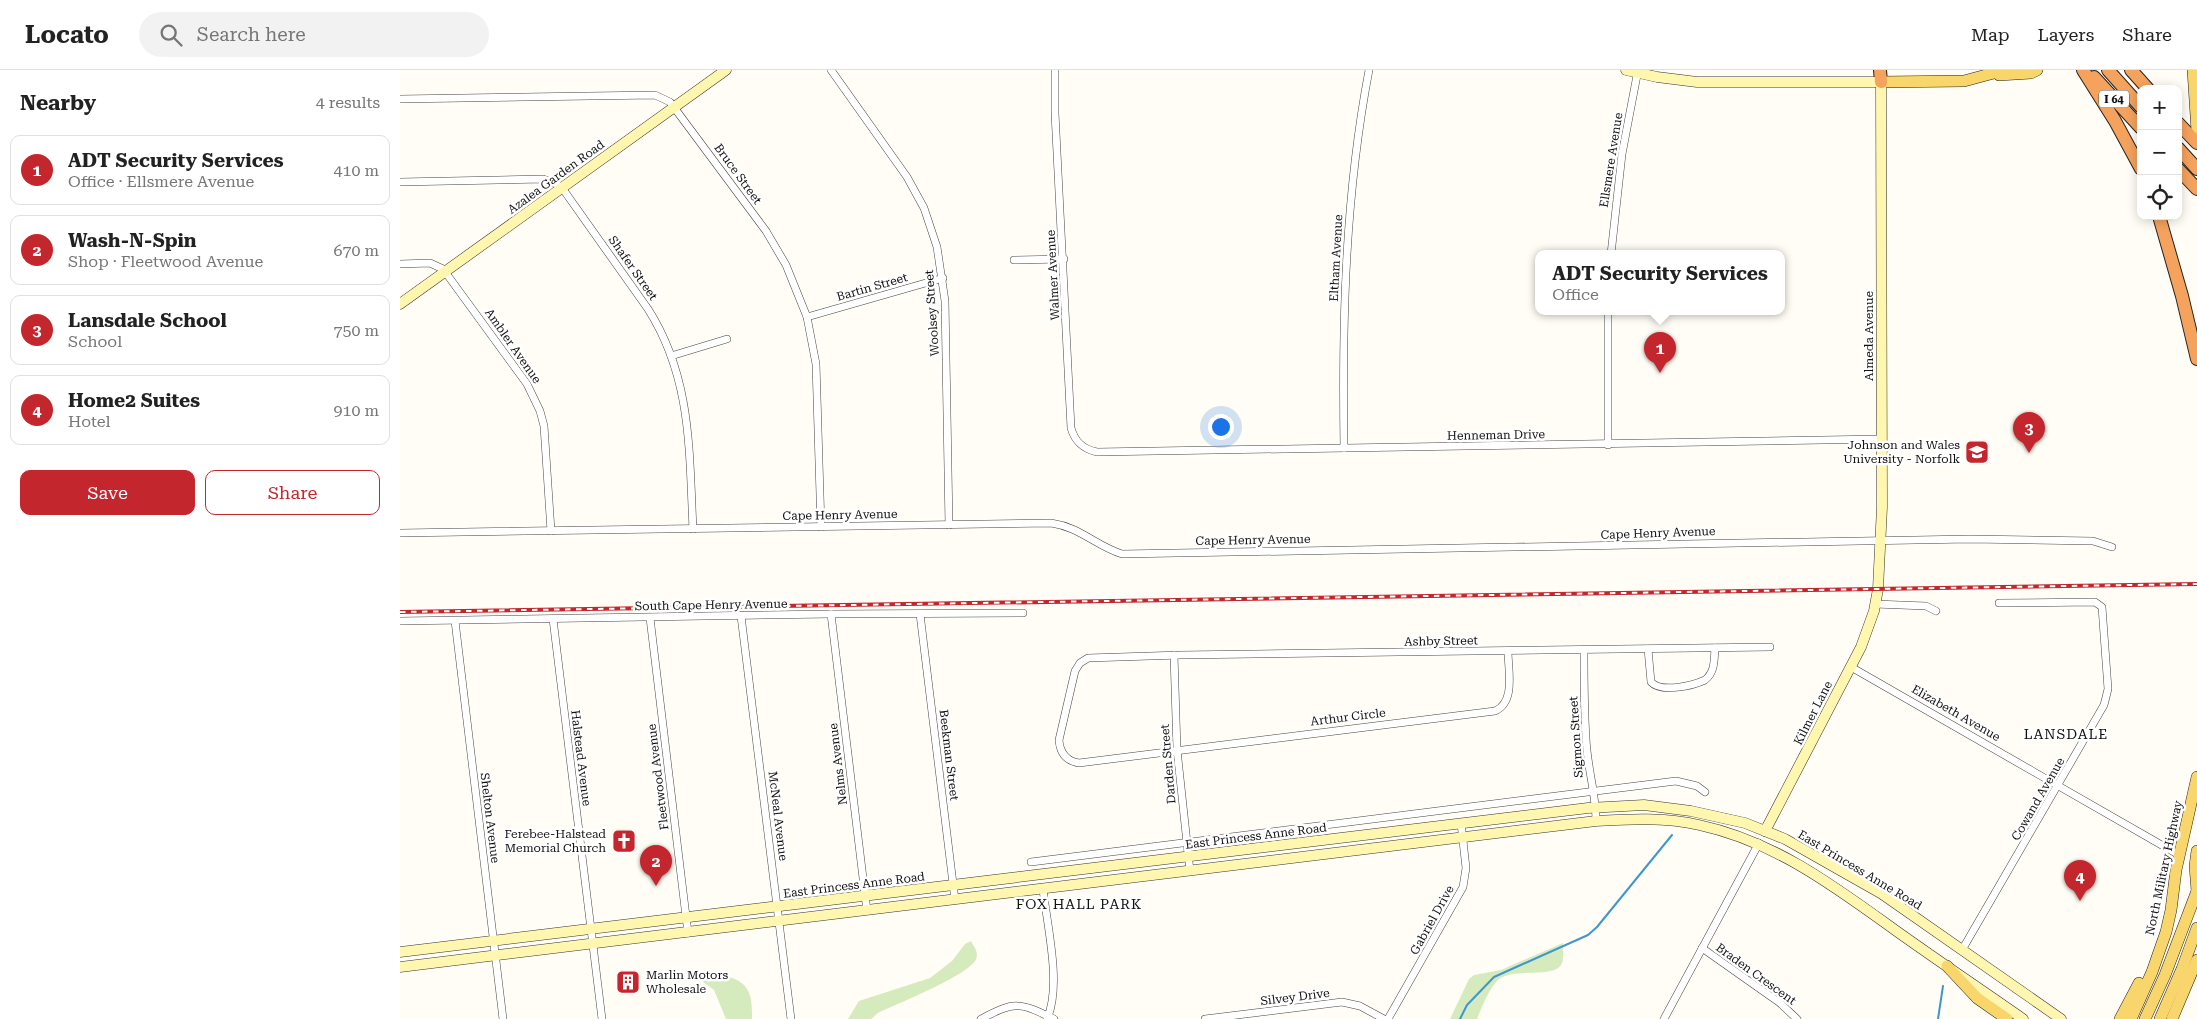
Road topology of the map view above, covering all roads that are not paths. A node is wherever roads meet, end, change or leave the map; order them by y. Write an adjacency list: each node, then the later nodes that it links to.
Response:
1 (726, 70): 19 (main road, Azalea Garden Road)
2 (831, 70): 37 (street, Woolsey Street)
3 (1054, 70): 33 (street, Walmer Avenue)
4 (1369, 70): 46 (street, Eltham Avenue)
5 (1626, 70): 13 (main road)
6 (2006, 70): 14 (main road)
7 (2037, 70): 14 (main road)
8 (2083, 70): 25 (highway)
9 (2088, 70): 20 (highway, I 64)
10 (2108, 70): 18 (highway)
11 (2131, 70): 16 (highway, I 64)
12 (2193, 70): 22 (main road)
13 (1638, 71): 15 (main road); 32 (street, Ellsmere Avenue)
14 (1990, 75): 15 (main road)
15 (1881, 76): 44 (main road, Almeda Avenue)
16 (2144, 85)
17 (400, 99): 19 (street, Bruce Street)
18 (2137, 103)
19 (674, 107): 29 (main road, Azalea Garden Road); 40 (street, Bruce Street)
20 (2137, 124)
21 (2182, 127): 23 (highway)
22 (2197, 131)
23 (2197, 143)
24 (2182, 152): 26 (highway)
25 (2137, 162)
26 (2197, 168)
27 (2182, 173): 30 (highway)
28 (400, 182): 29 (street)
29 (562, 188): 36 (main road, Azalea Garden Road); 42 (street, Shafer Street)
30 (2197, 189)
31 (2160, 220): 43 (highway)
32 (1611, 250)
33 (1064, 258): 34 (street); 47 (street, Walmer Avenue)
34 (1014, 260)
35 (400, 264): 36 (street)
36 (445, 272): 38 (main road, Azalea Garden Road); 51 (street, Ambler Avenue)
37 (943, 278): 40 (street, Bartin Street); 48 (street, Woolsey Street)
38 (400, 304)
39 (1608, 315): 45 (street)
40 (807, 317): 49 (street, Bruce Street)
41 (727, 339): 42 (street)
42 (671, 356): 50 (street, Shafer Street)
43 (2197, 359)
44 (1882, 439): 45 (street, Henneman Drive); 53 (main road, Almeda Avenue)
45 (1608, 444): 46 (street, Henneman Drive)
46 (1344, 448): 47 (street, Henneman Drive)
47 (1110, 452)
48 (949, 525): 49 (street, Cape Henry Avenue); 53 (street, Cape Henry Avenue)
49 (821, 527): 50 (street, Cape Henry Avenue)
50 (693, 529): 51 (street, Cape Henry Avenue)
51 (551, 531): 52 (street, Cape Henry Avenue)
52 (400, 533)
53 (1880, 540): 54 (street, Cape Henry Avenue); 55 (main road, Almeda Avenue)
54 (2112, 546)
55 (1878, 589): 57 (main road, Kilmer Lane)
56 (1999, 603): 77 (street, Cowand Avenue)
57 (1875, 604): 58 (street); 73 (main road, Kilmer Lane)
58 (1936, 611)
59 (1023, 613): 61 (street, South Cape Henry Avenue)
60 (831, 614): 61 (street, South Cape Henry Avenue); 62 (street, South Cape Henry Avenue); 95 (street, Nelms Avenue)
61 (920, 614): 92 (street, Beekman Street)
62 (741, 616): 63 (street, South Cape Henry Avenue); 97 (street, McNeal Avenue)
63 (650, 618): 64 (street, South Cape Henry Avenue); 99 (street, Fleetwood Avenue)
64 (553, 619): 66 (street, South Cape Henry Avenue); 102 (street, Halstead Avenue)
65 (400, 621): 66 (street, South Cape Henry Avenue)
66 (455, 621): 104 (street, Shelton Avenue)
67 (1770, 647): 68 (street, Ashby Street)
68 (1715, 648): 69 (street, Ashby Street); 69 (street)
69 (1648, 649): 70 (street, Ashby Street)
70 (1584, 650): 71 (street, Ashby Street); 78 (street, Sigmon Street)
71 (1508, 651): 72 (street, Ashby Street); 74 (street, Arthur Circle)
72 (1174, 655): 74 (street, Darden Street); 75 (street, Ashby Street)
73 (1851, 666): 77 (street, Elizabeth Avenue); 83 (main road, Kilmer Lane)
74 (1177, 750): 75 (street, Arthur Circle); 85 (street, Darden Street)
75 (1138, 755)
76 (2197, 778): 86 (main road, North Military Highway)
77 (2059, 785): 86 (street, Elizabeth Avenue); 107 (street, Cowand Avenue)
78 (1594, 791): 79 (street); 80 (street, Sigmon Street); 85 (street)
79 (1706, 792)
80 (1596, 807): 81 (street, Sigmon Street); 82 (main road, East Princess Anne Road); 83 (main road, East Princess Anne Road)
81 (1596, 821): 83 (main road, East Princess Anne Road); 84 (main road, East Princess Anne Road)
82 (1461, 823): 84 (street, Gabriel Drive); 87 (main road, East Princess Anne Road)
83 (1761, 837): 106 (street, Kilmer Lane); 107 (main road, East Princess Anne Road); 111 (main road, East Princess Anne Road)
84 (1463, 838): 91 (main road, East Princess Anne Road); 120 (street, Gabriel Drive)
85 (1187, 843): 87 (street, Darden Street); 89 (street)
86 (2179, 855): 90 (main road, North Military Highway)
87 (1189, 857): 91 (street, Darden Street); 92 (main road, East Princess Anne Road)
88 (2196, 859): 94 (main road)
89 (1031, 862)
90 (2176, 870): 126 (main road); 127 (main road, North Military Highway)
91 (1190, 871): 93 (main road, East Princess Anne Road)
92 (954, 886): 95 (main road, East Princess Anne Road); 96 (street, Beekman Street)
93 (1043, 889): 96 (main road, East Princess Anne Road); 113 (street)
94 (2197, 891): 128 (main road)
95 (865, 896): 97 (main road, East Princess Anne Road); 98 (street, Nelms Avenue)
96 (955, 900): 98 (main road, East Princess Anne Road)
97 (778, 907): 99 (main road, East Princess Anne Road); 100 (street, McNeal Avenue)
98 (867, 911): 100 (main road, East Princess Anne Road)
99 (687, 918): 102 (main road, East Princess Anne Road); 103 (street, Fleetwood Avenue)
100 (780, 921): 103 (main road, East Princess Anne Road); 116 (street, McNeal Avenue)
101 (2197, 928): 129 (main road)
102 (591, 930): 104 (main road, East Princess Anne Road); 105 (street, Halstead Avenue)
103 (688, 933): 105 (main road, East Princess Anne Road)
104 (494, 942): 108 (main road, East Princess Anne Road); 109 (street, Shelton Avenue)
105 (593, 944): 109 (main road, East Princess Anne Road); 115 (street, Halstead Avenue)
106 (1702, 948): 121 (street, Kilmer Lane); 122 (street, Braden Crescent)
107 (1962, 950): 125 (main road, East Princess Anne Road)
108 (400, 952)
109 (495, 956): 112 (main road, East Princess Anne Road); 114 (street, Shelton Avenue)
110 (2197, 960): 130 (main road)
111 (1947, 966): 123 (main road); 124 (main road, East Princess Anne Road)
112 (400, 967)
113 (1049, 1018): 117 (street)
114 (503, 1019)
115 (602, 1019)
116 (791, 1019)
117 (981, 1019)
118 (1205, 1019): 119 (street, Silvey Drive)
119 (1384, 1019)
120 (1388, 1019)
121 (1664, 1019)
122 (1796, 1019)
123 (2007, 1019)
124 (2023, 1019)
125 (2060, 1019)
126 (2120, 1019)
127 (2131, 1019)
128 (2145, 1019)
129 (2160, 1019)
130 (2172, 1019)

